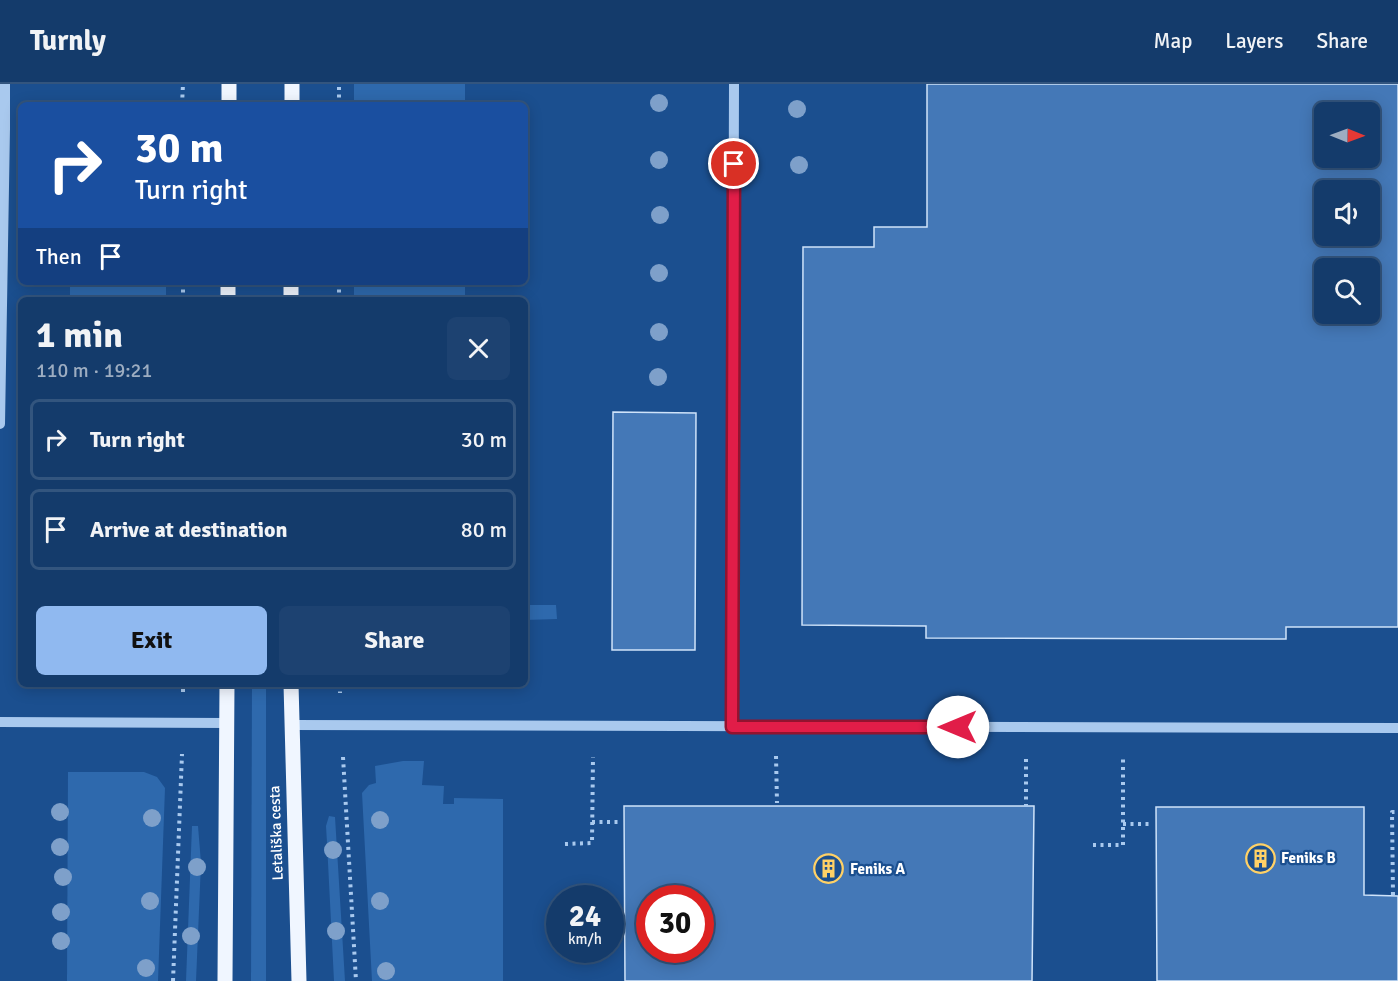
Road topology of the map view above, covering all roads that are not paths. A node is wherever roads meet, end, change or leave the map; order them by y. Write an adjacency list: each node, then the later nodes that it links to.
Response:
1 (5, 84): 7 (street)
2 (229, 84): 5 (main road)
3 (292, 84): 6 (main road)
4 (734, 84): 14 (street)
5 (229, 102)
6 (292, 102)
7 (2, 128): 8 (street)
8 (0, 424)
9 (227, 687): 12 (main road)
10 (291, 687): 13 (main road, Letališka cesta)
11 (0, 722): 12 (street)
12 (227, 723): 16 (main road)
13 (291, 725): 14 (street); 17 (main road, Letališka cesta)
14 (732, 727): 15 (street)
15 (1398, 728)
16 (225, 981)
17 (299, 981)

